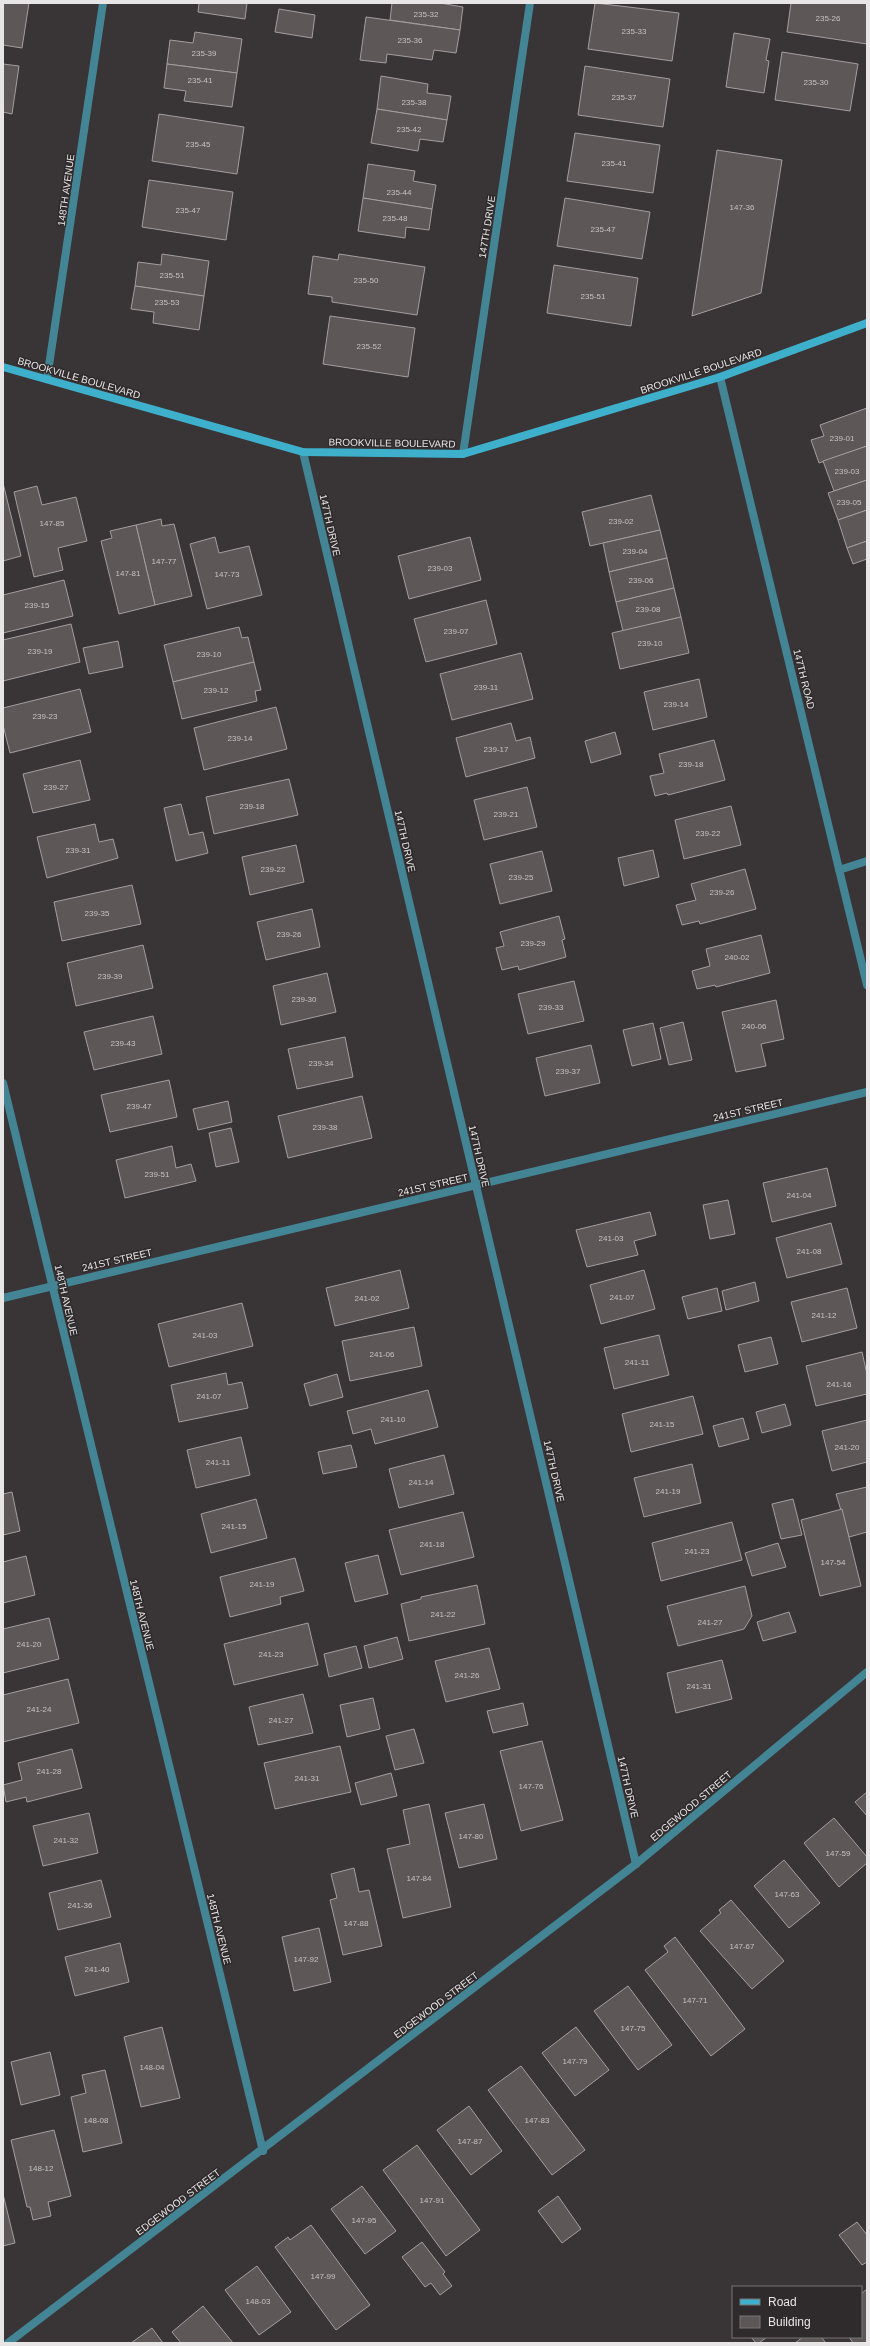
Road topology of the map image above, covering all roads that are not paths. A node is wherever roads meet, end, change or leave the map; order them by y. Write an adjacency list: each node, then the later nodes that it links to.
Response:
1 (103, 3): 6 (street, 148TH AVENUE)
2 (530, 3): 8 (street, 147TH DRIVE)
3 (867, 323): 5 (street, BROOKVILLE BOULEVARD)
4 (3, 367): 6 (street, BROOKVILLE BOULEVARD)
5 (720, 377): 8 (street, BROOKVILLE BOULEVARD); 10 (street, 147TH ROAD)
6 (47, 379): 7 (street, BROOKVILLE BOULEVARD)
7 (303, 452): 8 (street, BROOKVILLE BOULEVARD); 14 (street, 147TH DRIVE)
8 (463, 454)
9 (867, 861): 10 (street)
10 (840, 870): 11 (street, 147TH ROAD)
11 (867, 985)
12 (3, 1084): 15 (street, 148TH AVENUE)
13 (867, 1092): 14 (street, 241ST STREET)
14 (476, 1184): 15 (street, 241ST STREET); 18 (street, 147TH DRIVE)
15 (52, 1286): 16 (street, 241ST STREET); 19 (street, 148TH AVENUE)
16 (3, 1298)
17 (867, 1672): 18 (street, EDGEWOOD STREET)
18 (636, 1864): 19 (street, EDGEWOOD STREET)
19 (263, 2150): 20 (street, EDGEWOOD STREET)
20 (8, 2343)

